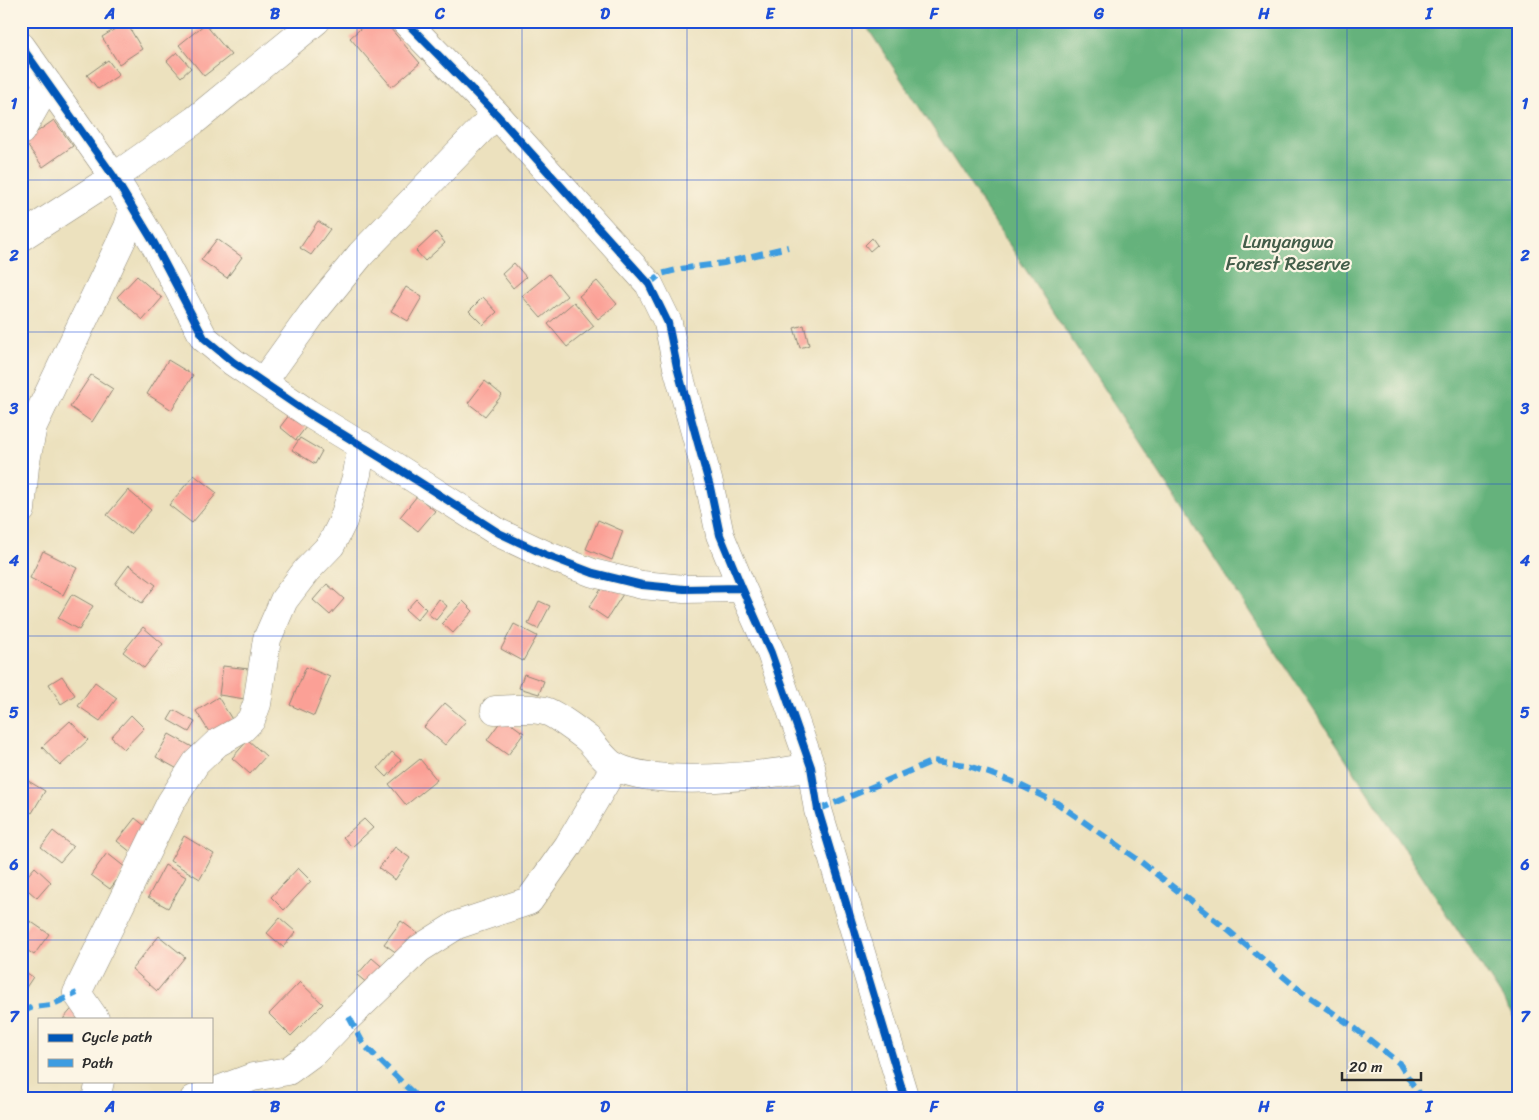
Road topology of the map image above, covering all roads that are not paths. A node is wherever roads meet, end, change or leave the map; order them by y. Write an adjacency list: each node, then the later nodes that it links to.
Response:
1 (316, 21): 7 (street)
2 (405, 21): 5 (street)
3 (21, 46): 4 (street)
4 (48, 84): 6 (street); 7 (street)
5 (496, 114): 10 (street); 13 (street)
6 (21, 131)
7 (114, 177): 8 (street); 9 (street)
8 (133, 210): 10 (street); 12 (street)
9 (21, 237)
10 (262, 382): 11 (street)
11 (362, 445): 13 (street); 17 (street)
12 (21, 510)
13 (742, 588): 16 (street)
14 (496, 710): 15 (street)
15 (614, 766): 16 (street); 20 (street)
16 (811, 767): 21 (street)
17 (94, 1018)
18 (100, 1082): 19 (street)
19 (96, 1099)
20 (194, 1099)
21 (905, 1099)

